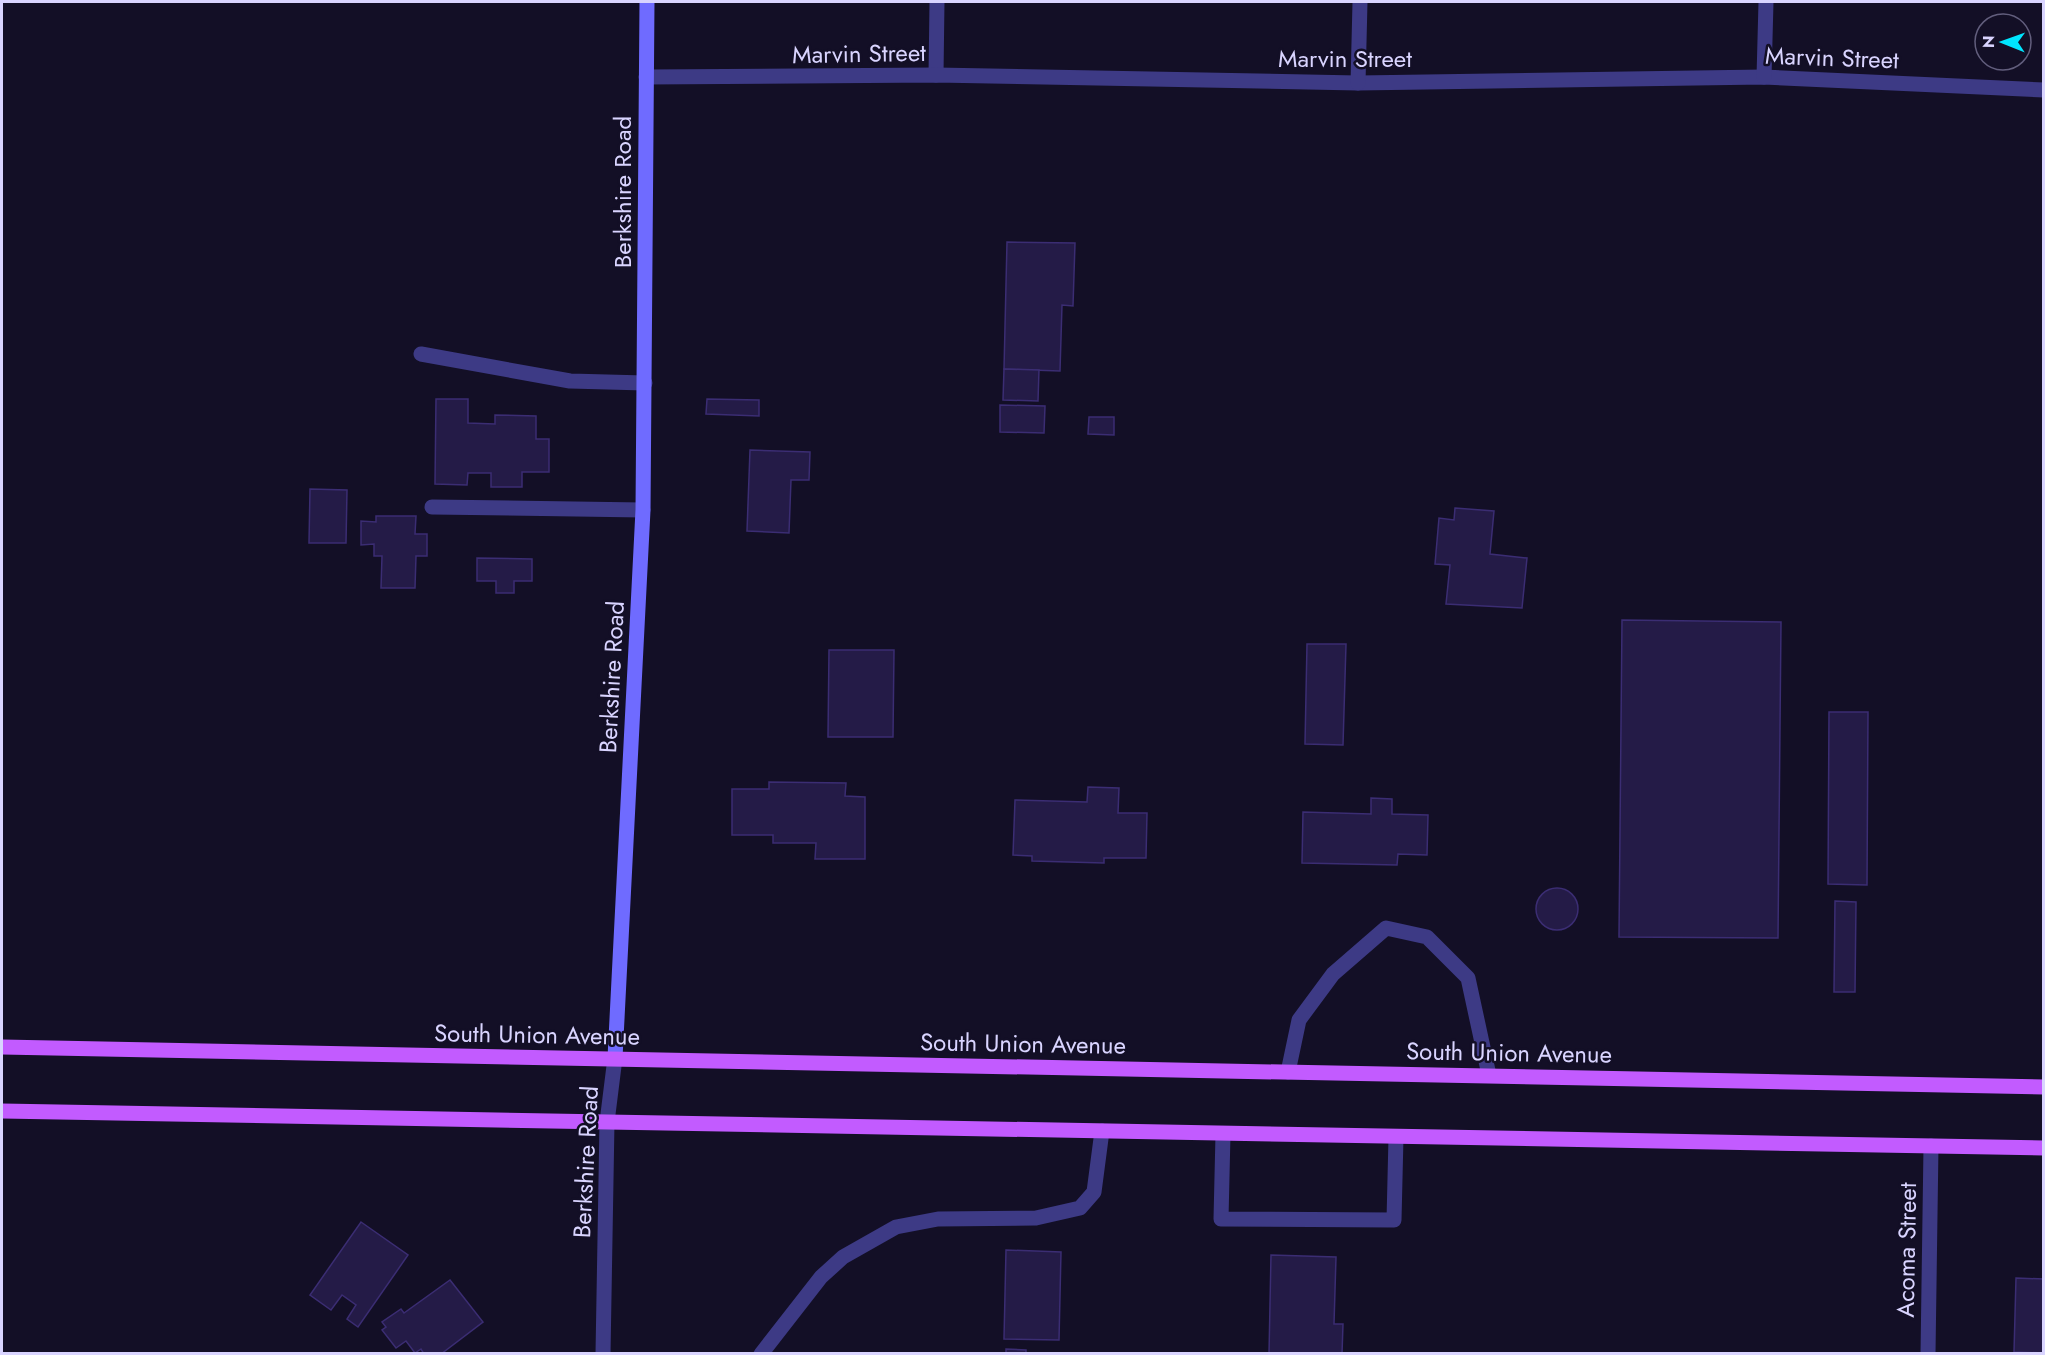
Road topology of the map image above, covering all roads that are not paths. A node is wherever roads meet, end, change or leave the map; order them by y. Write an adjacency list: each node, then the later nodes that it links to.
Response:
1 (647, 2): 6 (street, Berkshire Road)
2 (938, 2): 5 (street)
3 (1360, 2): 8 (street)
4 (1766, 2): 7 (street)
5 (936, 75): 6 (street, Marvin Street); 8 (street, Marvin Street)
6 (646, 77): 11 (street, Berkshire Road)
7 (1764, 77): 8 (street, Marvin Street); 9 (street, Marvin Street)
8 (1358, 83)
9 (2043, 90)
10 (421, 354): 11 (street)
11 (645, 383): 13 (street, Berkshire Road)
12 (432, 507): 13 (street)
13 (643, 510): 15 (street, Berkshire Road)
14 (2, 1047): 15 (main road, South Union Avenue)
15 (615, 1058): 16 (main road, South Union Avenue); 20 (street, Berkshire Road)
16 (1288, 1072): 17 (main road, South Union Avenue); 17 (street)
17 (1489, 1075): 18 (main road, South Union Avenue)
18 (2043, 1087)
19 (2, 1111): 20 (main road)
20 (607, 1122): 21 (main road); 26 (street, Berkshire Road)
21 (1102, 1131): 22 (main road); 27 (street)
22 (1223, 1134): 23 (main road); 23 (street)
23 (1396, 1137): 25 (main road)
24 (2039, 1145): 25 (main road)
25 (1931, 1146): 28 (street, Acoma Street)
26 (603, 1353)
27 (761, 1353)
28 (1928, 1353)

